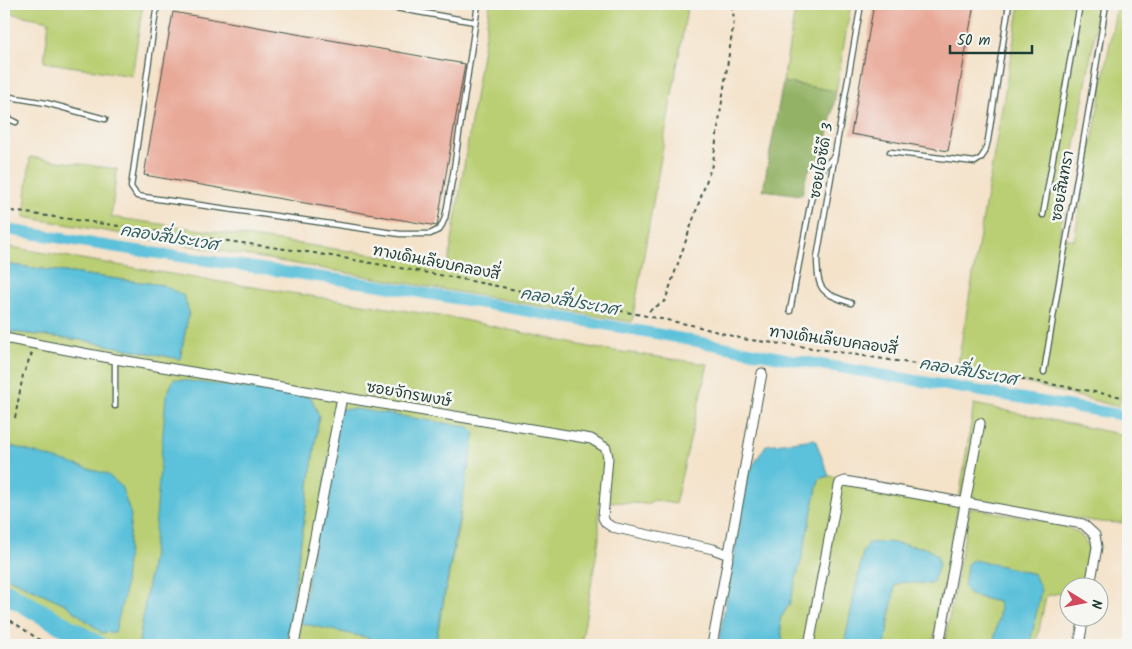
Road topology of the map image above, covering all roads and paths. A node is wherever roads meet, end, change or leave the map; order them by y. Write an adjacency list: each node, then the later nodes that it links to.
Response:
1 (157, 4): 9 (lane)
2 (373, 4): 9 (lane)
3 (478, 4): 9 (lane)
4 (732, 4): 19 (path)
5 (860, 4): 15 (lane, ซอยไอซีดี 3)
6 (1009, 4): 14 (lane)
7 (1080, 4): 17 (lane)
8 (1106, 4): 24 (lane, ซอยสินทรา)
9 (475, 22)
10 (4, 96): 12 (lane)
11 (4, 117): 13 (lane)
12 (105, 119)
13 (16, 122)
14 (890, 152)
15 (835, 155): 18 (lane, ซอยไอซีดี 3); 20 (lane)
16 (4, 210): 27 (path, ทางเดินเลียบคลองสี่)
17 (1043, 215)
18 (851, 303)
19 (649, 311)
20 (790, 311)
21 (4, 338): 22 (street, ซอยจักรพงษ์)
22 (36, 344): 23 (street, ซอยจักรพงษ์); 29 (path)
23 (115, 359): 26 (street, ซอยจักรพงษ์); 28 (lane)
24 (1044, 372)
25 (762, 373): 32 (street)
26 (342, 397): 32 (street, ซอยจักรพงษ์); 37 (street)
27 (1128, 398)
28 (115, 406)
29 (15, 418)
30 (980, 423): 31 (street)
31 (965, 503): 33 (street); 39 (street); 40 (street)
32 (729, 555): 38 (street)
33 (1092, 576)
34 (4, 616): 36 (path)
35 (1082, 626): 41 (street)
36 (47, 645)
37 (294, 645)
38 (712, 645)
39 (809, 645)
40 (939, 645)
41 (1079, 645)

